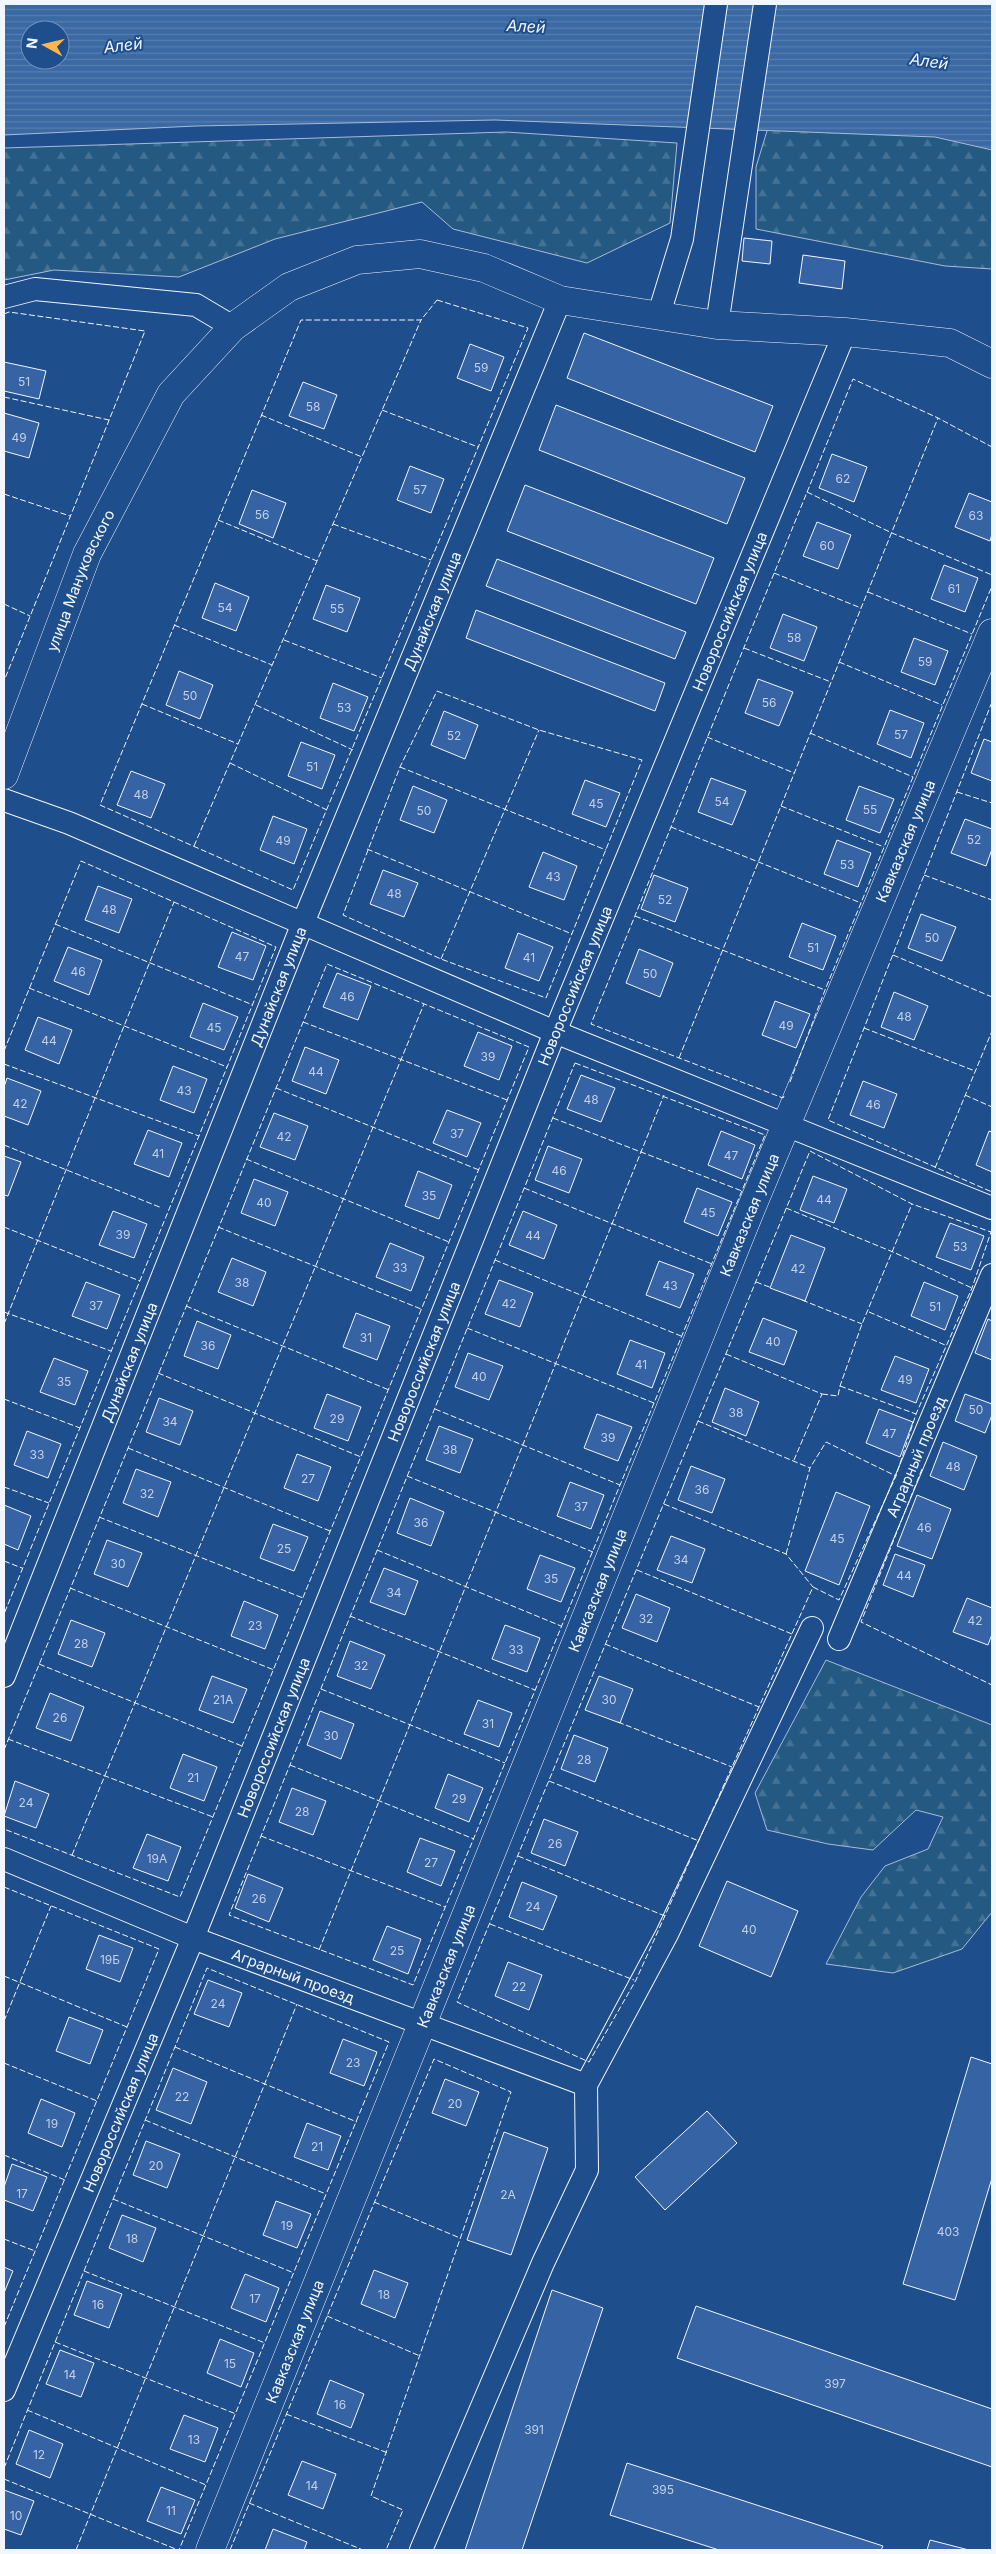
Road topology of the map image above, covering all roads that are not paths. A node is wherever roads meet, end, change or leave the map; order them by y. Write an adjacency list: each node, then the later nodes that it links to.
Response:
1 (716, 4): 5 (street)
2 (765, 4): 6 (street)
3 (4, 297): 7 (street)
4 (560, 300): 5 (street, улица Мануковского); 7 (street, улица Мануковского); 13 (street, Дунайская улица)
5 (659, 314): 6 (street, улица Мануковского)
6 (718, 325): 8 (street, улица Мануковского)
7 (233, 327): 11 (street, улица Мануковского)
8 (845, 332): 9 (street, улица Мануковского); 14 (street, Новороссийская улица)
9 (992, 364)
10 (992, 633): 15 (street, Кавказская улица)
11 (4, 775)
12 (4, 800): 13 (street)
13 (303, 923): 14 (street); 20 (street, Дунайская улица)
14 (555, 1032): 15 (street); 22 (street, Новороссийская улица)
15 (786, 1124): 16 (street); 23 (street, Кавказская улица)
16 (992, 1208)
17 (992, 1275): 19 (street, Аграрный проезд)
18 (812, 1628): 24 (street)
19 (838, 1639)
20 (4, 1676)
21 (4, 1859): 22 (street, Аграрный проезд)
22 (193, 1938): 23 (street, Аграрный проезд); 25 (street, Новороссийская улица)
23 (422, 2022): 24 (street, Аграрный проезд); 26 (street, Кавказская улица)
24 (586, 2085): 27 (street)
25 (4, 2390)
26 (210, 2550)
27 (421, 2550)

